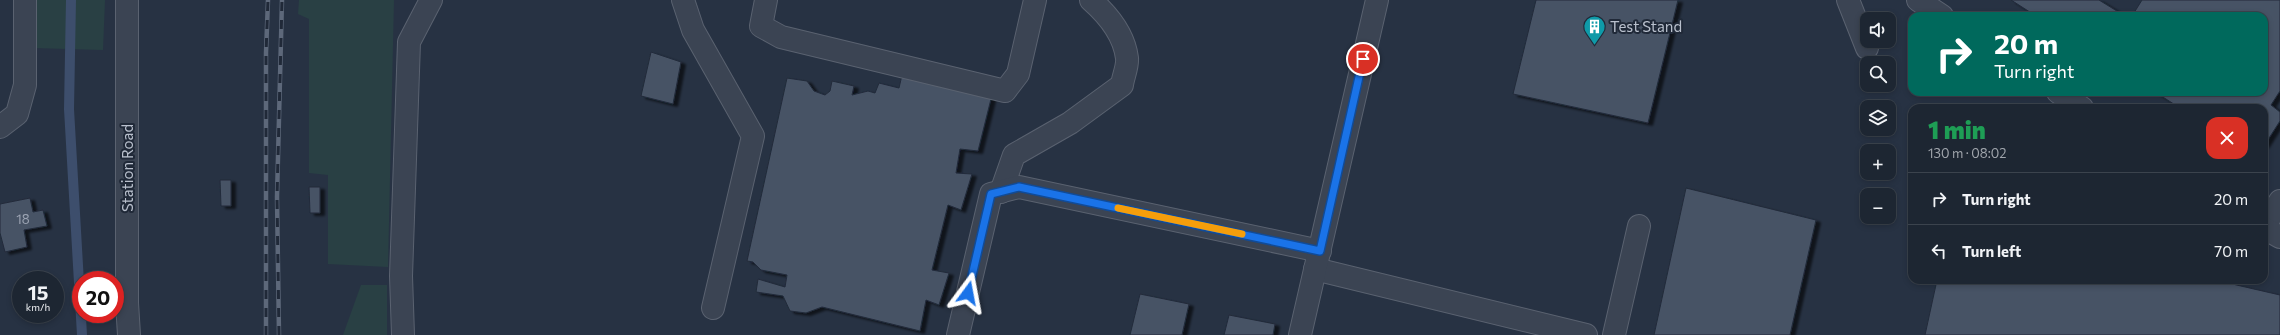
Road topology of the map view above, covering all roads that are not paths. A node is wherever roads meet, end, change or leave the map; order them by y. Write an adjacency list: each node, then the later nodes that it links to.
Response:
1 (25, 0): 15 (street)
2 (127, 0): 24 (street, Station Road)
3 (431, 0): 25 (street)
4 (683, 0): 23 (street)
5 (766, 0): 6 (street)
6 (1035, 0)
7 (1091, 0): 16 (street)
8 (1377, 0): 22 (street)
9 (1848, 0): 12 (street)
10 (1918, 0): 11 (street)
11 (1936, 12)
12 (1860, 30)
13 (2064, 96): 14 (street)
14 (2076, 104)
15 (0, 127)
16 (1001, 192): 22 (street); 26 (street)
17 (2280, 201): 18 (street)
18 (2268, 221)
19 (1639, 226): 29 (street)
20 (2268, 230): 21 (street)
21 (2280, 237)
22 (1317, 260): 27 (street); 28 (street)
23 (712, 308)
24 (129, 335)
25 (403, 335)
26 (958, 335)
27 (1300, 335)
28 (1586, 335)
29 (1614, 335)

